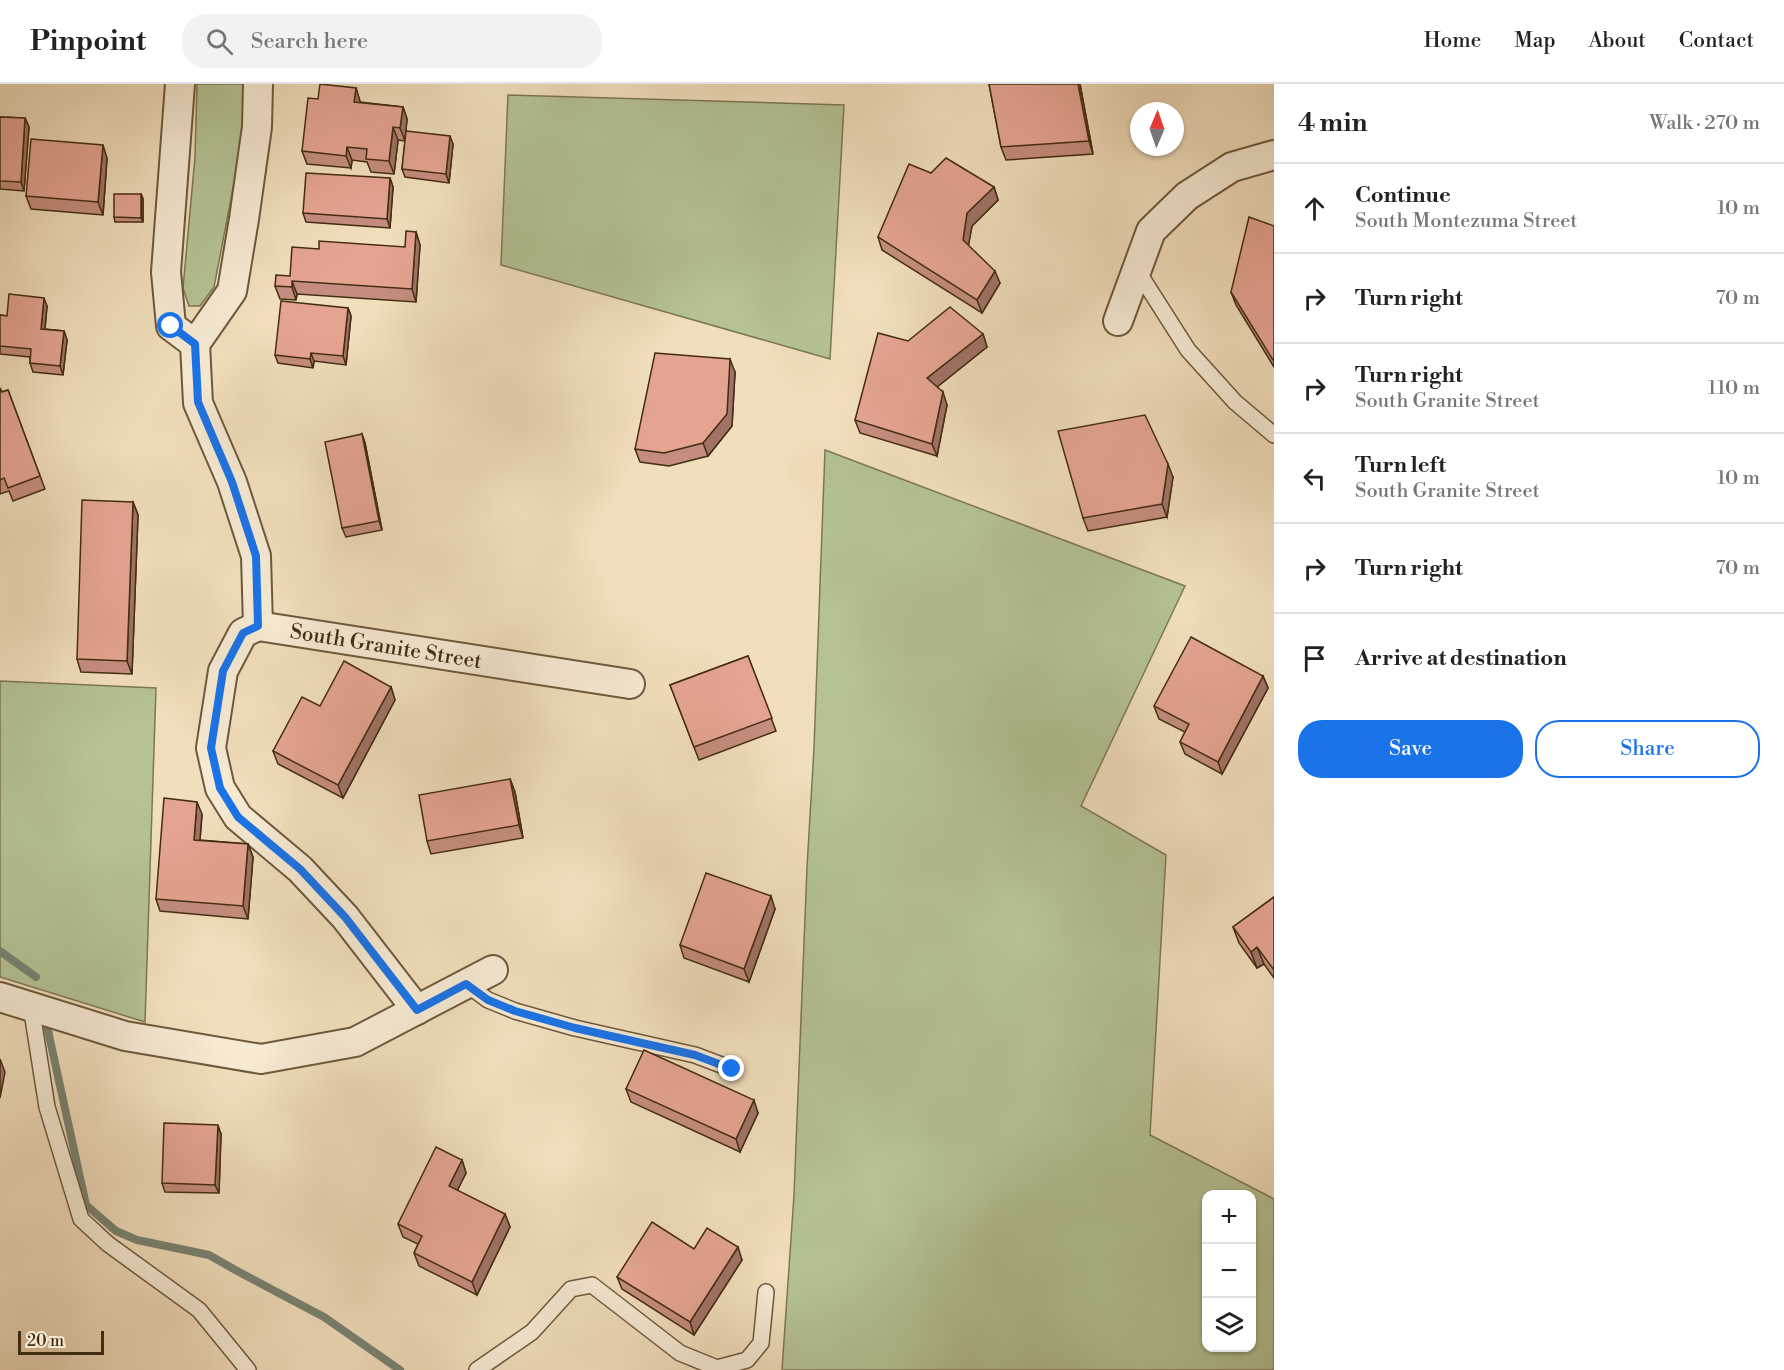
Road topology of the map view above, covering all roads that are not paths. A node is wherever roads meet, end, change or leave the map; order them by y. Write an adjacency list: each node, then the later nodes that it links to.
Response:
1 (180, 84): 6 (street)
2 (258, 84): 6 (street)
3 (1274, 155): 4 (street)
4 (1137, 270): 5 (street); 7 (lane)
5 (1118, 321)
6 (195, 344): 8 (street)
7 (1274, 435)
8 (258, 626): 9 (street, South Granite Street); 14 (street)
9 (630, 684)
10 (493, 970): 11 (street)
11 (466, 984): 14 (street); 15 (lane)
12 (0, 997): 13 (street)
13 (31, 1006): 14 (street); 17 (lane)
14 (417, 1010)
15 (732, 1069)
16 (765, 1293): 18 (lane)
17 (248, 1370)
18 (477, 1370)

